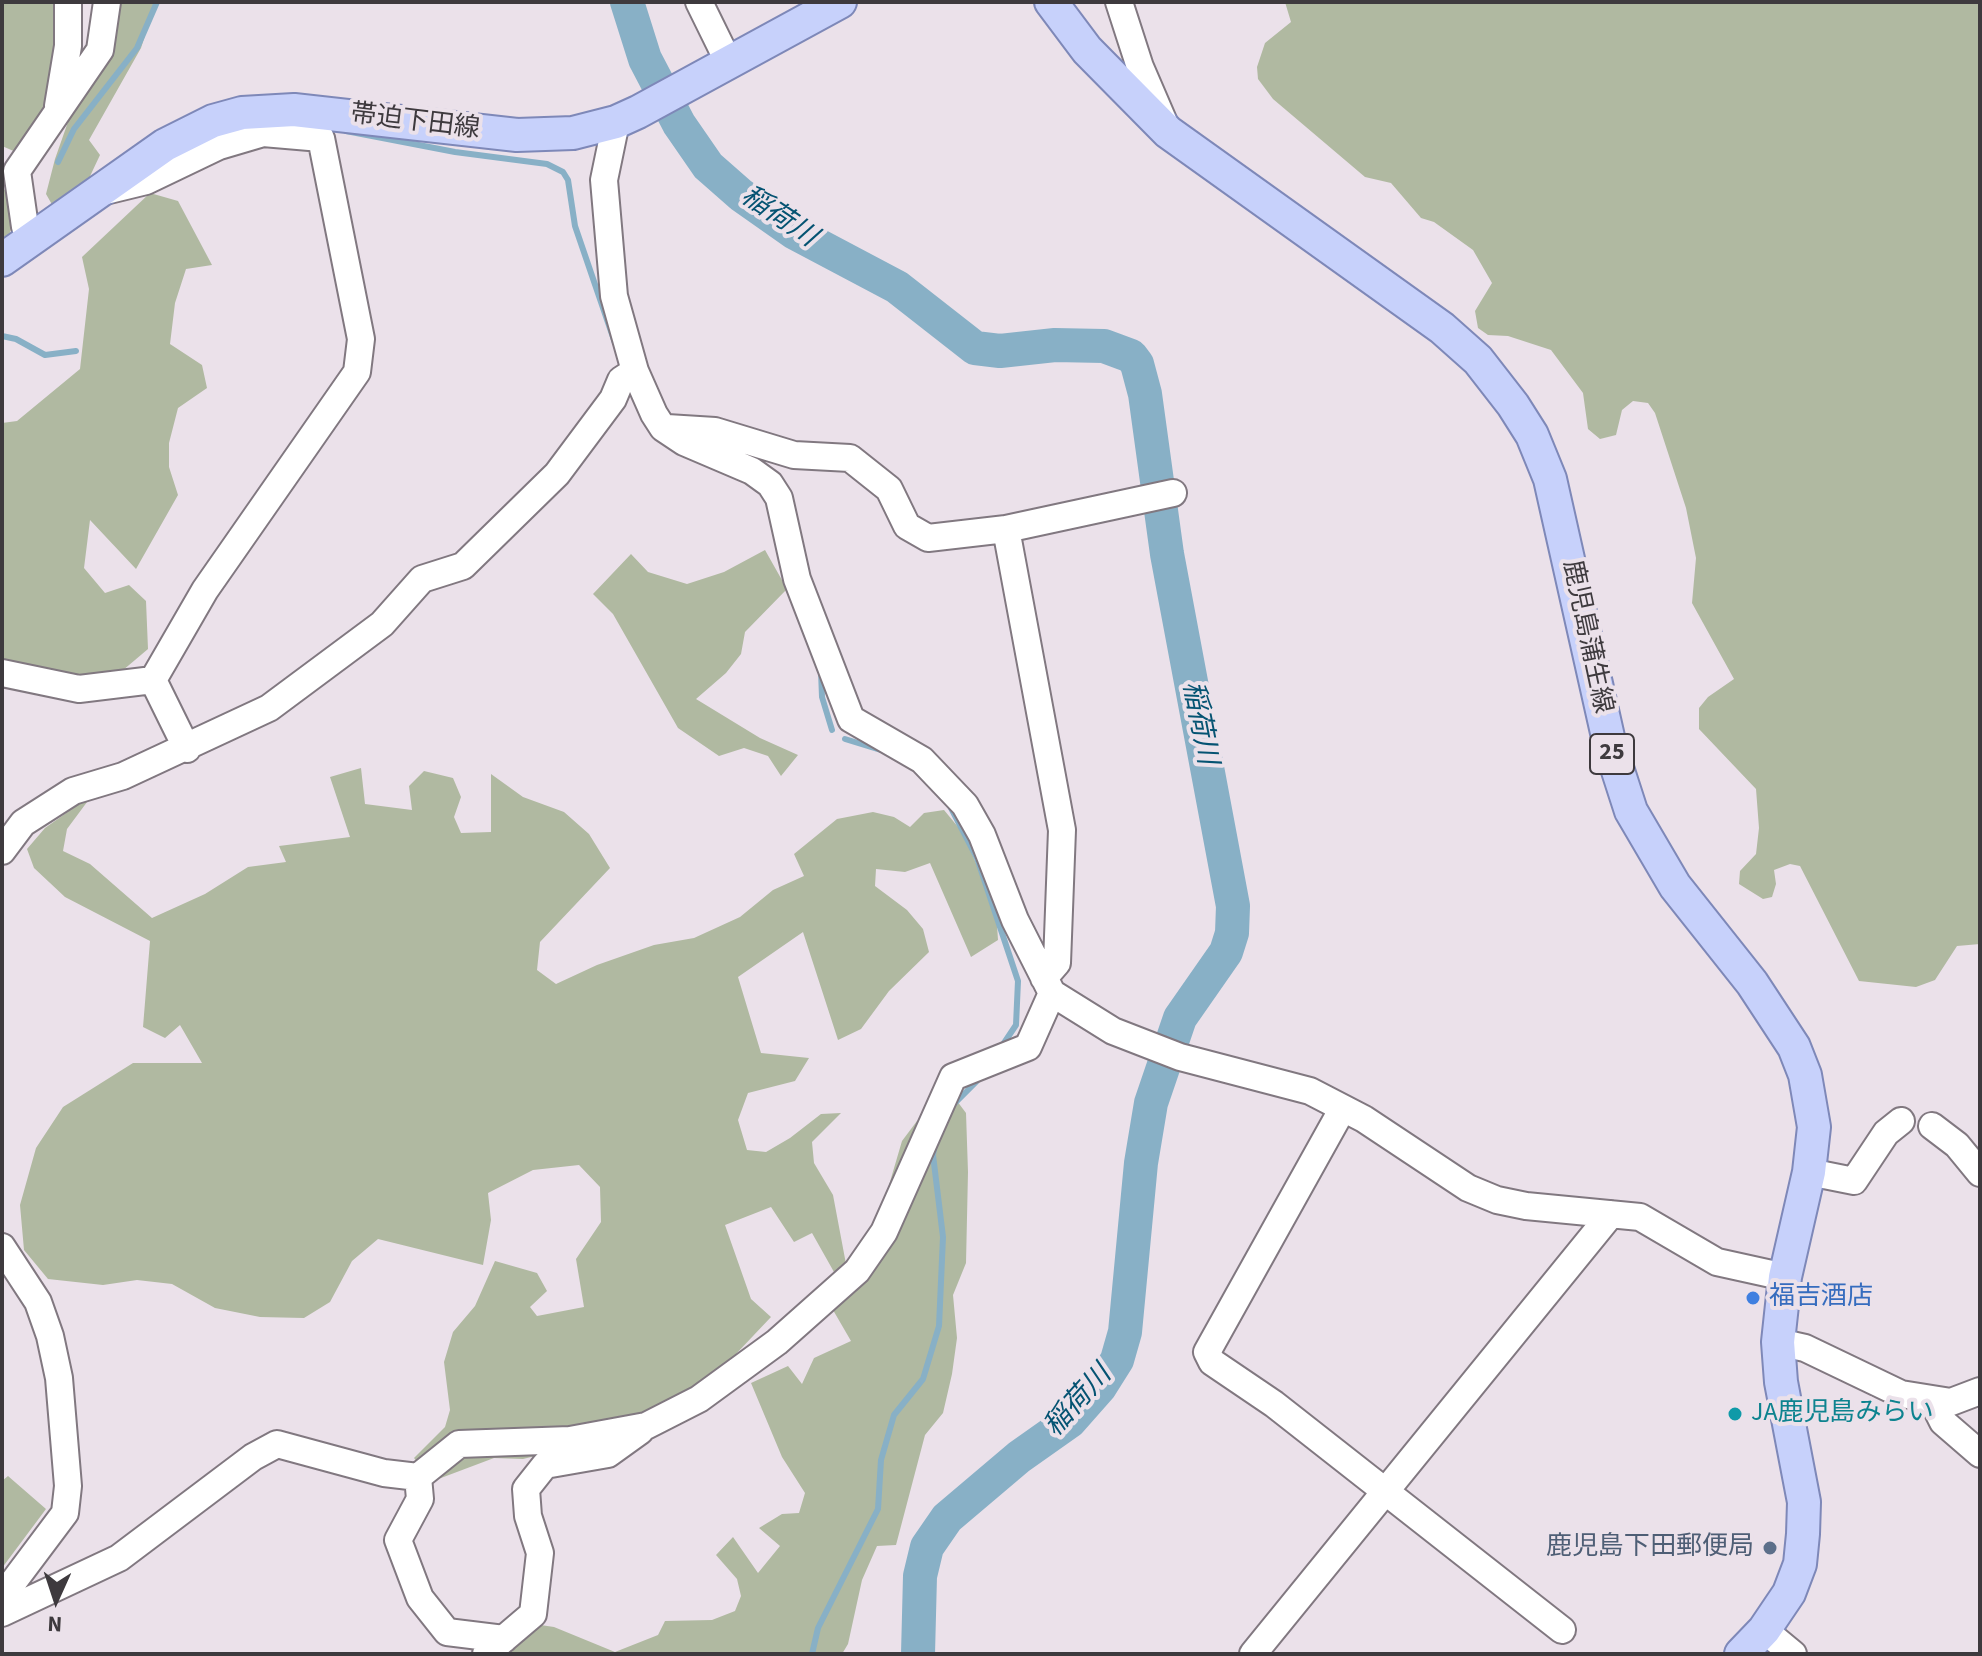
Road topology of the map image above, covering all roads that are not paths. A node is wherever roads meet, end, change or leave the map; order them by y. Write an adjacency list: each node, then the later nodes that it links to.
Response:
1 (68, 2): 8 (street)
2 (107, 2): 8 (street)
3 (699, 2): 7 (street)
4 (840, 2): 7 (main road, 帯迫下田線)
5 (1051, 2): 10 (main road, 鹿児島蒲生線 / 25)
6 (1119, 2): 10 (street)
7 (728, 61): 9 (main road, 帯迫下田線)
8 (56, 114): 12 (street)
9 (616, 122): 11 (main road, 帯迫下田線); 14 (street)
10 (1168, 132): 26 (main road, 鹿児島蒲生線 / 25)
11 (101, 192): 12 (main road, 帯迫下田線); 19 (street)
12 (35, 239): 13 (main road, 帯迫下田線)
13 (2, 260)
14 (635, 371): 15 (street); 20 (street)
15 (663, 428): 17 (street); 22 (street)
16 (1173, 493): 17 (street)
17 (1006, 529): 22 (street)
18 (2, 673): 19 (street)
19 (153, 680): 20 (street)
20 (187, 749): 21 (street)
21 (2, 851)
22 (1048, 986): 23 (street); 34 (street)
23 (1343, 1108): 28 (street); 37 (street)
24 (1901, 1121): 26 (street)
25 (1932, 1126): 27 (street)
26 (1809, 1172): 30 (main road, 鹿児島蒲生線 / 25)
27 (1980, 1173)
28 (1611, 1214): 30 (street); 37 (street)
29 (2, 1247): 38 (street)
30 (1785, 1277): 31 (main road, 鹿児島蒲生線 / 25)
31 (1778, 1342): 33 (street); 41 (main road, 鹿児島蒲生線 / 25)
32 (1980, 1391): 33 (street)
33 (1932, 1400): 35 (street)
34 (649, 1424): 36 (street); 42 (street)
35 (1980, 1454)
36 (418, 1477): 39 (street); 42 (street)
37 (1387, 1494): 40 (street); 43 (street)
38 (2, 1597)
39 (2, 1613)
40 (1562, 1630)
41 (1764, 1630): 44 (main road, 鹿児島蒲生線 / 25); 45 (street)
42 (495, 1646)
43 (1253, 1654)
44 (1741, 1654)
45 (1793, 1654)

